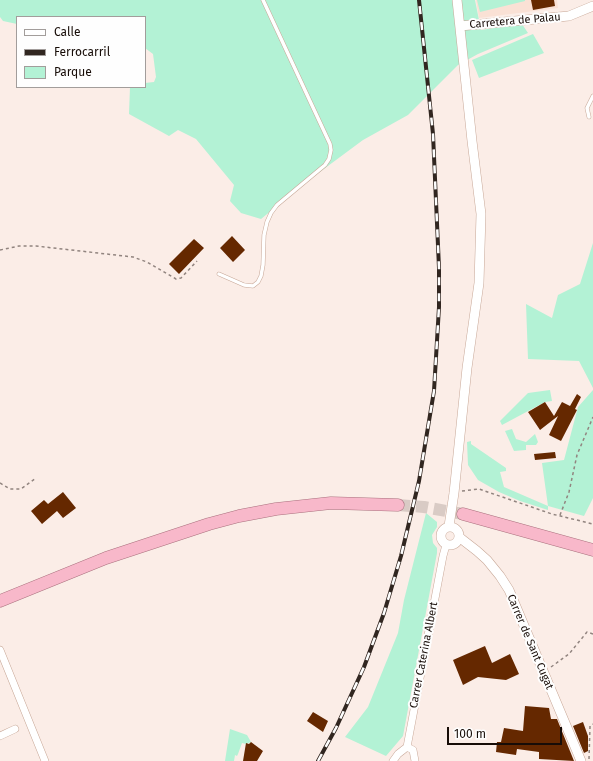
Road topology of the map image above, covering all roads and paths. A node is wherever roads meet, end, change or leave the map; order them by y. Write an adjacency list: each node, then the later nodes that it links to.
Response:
1 (263, 0): 9 (lane)
2 (457, 0): 4 (street)
3 (593, 6): 4 (street, Carretera de Palau)
4 (460, 26): 13 (street)
5 (593, 96): 6 (lane)
6 (589, 117)
7 (0, 250): 8 (path)
8 (197, 261)
9 (219, 274)
10 (593, 417): 16 (path)
11 (36, 478): 12 (path)
12 (0, 484)
13 (454, 492): 16 (path); 18 (street)
14 (398, 505): 22 (highway)
15 (463, 514): 21 (highway)
16 (560, 516): 17 (path)
17 (593, 524)
18 (449, 526): 19 (street); 20 (street)
19 (459, 537): 20 (street); 25 (street, Carrer de Sant Cugat)
20 (446, 545): 29 (street, Carrer Caterina Albert)
21 (593, 550)
22 (0, 601)
23 (593, 634): 25 (path)
24 (0, 650): 30 (street)
25 (543, 673): 33 (street, Carrer de Sant Cugat)
26 (593, 724): 34 (path)
27 (15, 729): 28 (street)
28 (0, 736)
29 (407, 747): 31 (street); 32 (street)
30 (43, 760)
31 (393, 761)
32 (415, 761)
33 (581, 761)
34 (589, 761)

